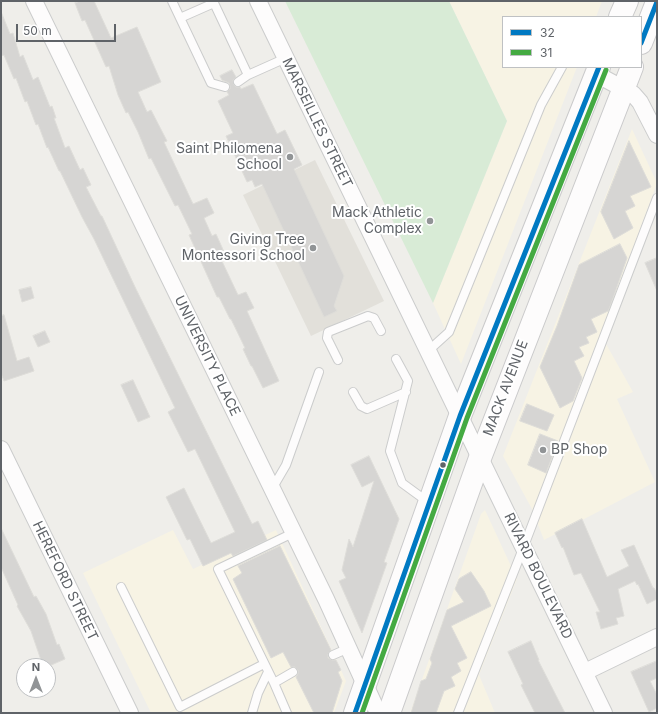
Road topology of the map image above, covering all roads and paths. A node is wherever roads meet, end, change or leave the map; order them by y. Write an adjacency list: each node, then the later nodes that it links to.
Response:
1 (34, 1): 30 (street, UNIVERSITY PLACE)
2 (172, 1): 8 (lane)
3 (258, 1): 10 (street, MARSEILLES STREET)
4 (626, 1): 7 (main road)
5 (215, 2): 8 (lane); 14 (lane)
6 (657, 2): 9 (main road)
7 (620, 16)
8 (180, 18): 16 (lane)
9 (642, 40)
10 (286, 58): 14 (lane); 21 (street, MARSEILLES STREET)
11 (561, 68): 21 (lane)
12 (632, 68): 17 (main road, MACK AVENUE)
13 (598, 70): 17 (street); 27 (main road)
14 (248, 75): 15 (lane)
15 (238, 82)
16 (225, 87)
17 (624, 88): 18 (street); 28 (main road, MACK AVENUE)
18 (657, 135)
19 (657, 198): 33 (lane)
20 (381, 331): 23 (lane)
21 (428, 351): 27 (street, MARSEILLES STREET)
22 (396, 359): 26 (lane)
23 (338, 360)
24 (319, 372): 30 (lane)
25 (353, 392): 26 (lane)
26 (406, 392): 31 (lane)
27 (460, 416): 28 (street, MARSEILLES STREET); 31 (main road)
28 (475, 448): 33 (street, RIVARD BOULEVARD); 48 (main road, MACK AVENUE)
29 (1, 449): 43 (street, HEREFORD STREET)
30 (272, 489): 32 (street, UNIVERSITY PLACE)
31 (429, 502): 42 (main road)
32 (293, 532): 36 (street, UNIVERSITY PLACE); 38 (lane)
33 (524, 546): 40 (street, RIVARD BOULEVARD); 49 (lane)
34 (121, 587): 38 (lane)
35 (657, 637): 40 (street)
36 (349, 648): 37 (lane); 42 (street, UNIVERSITY PLACE)
37 (333, 655)
38 (266, 668): 41 (lane); 44 (lane)
39 (293, 672): 41 (lane)
40 (585, 672): 50 (street, RIVARD BOULEVARD)
41 (274, 683): 45 (lane)
42 (366, 684): 46 (main road); 47 (street, UNIVERSITY PLACE)
43 (130, 713)
44 (252, 713)
45 (287, 713)
46 (355, 713)
47 (378, 713)
48 (390, 713)
49 (458, 713)
50 (604, 713)

